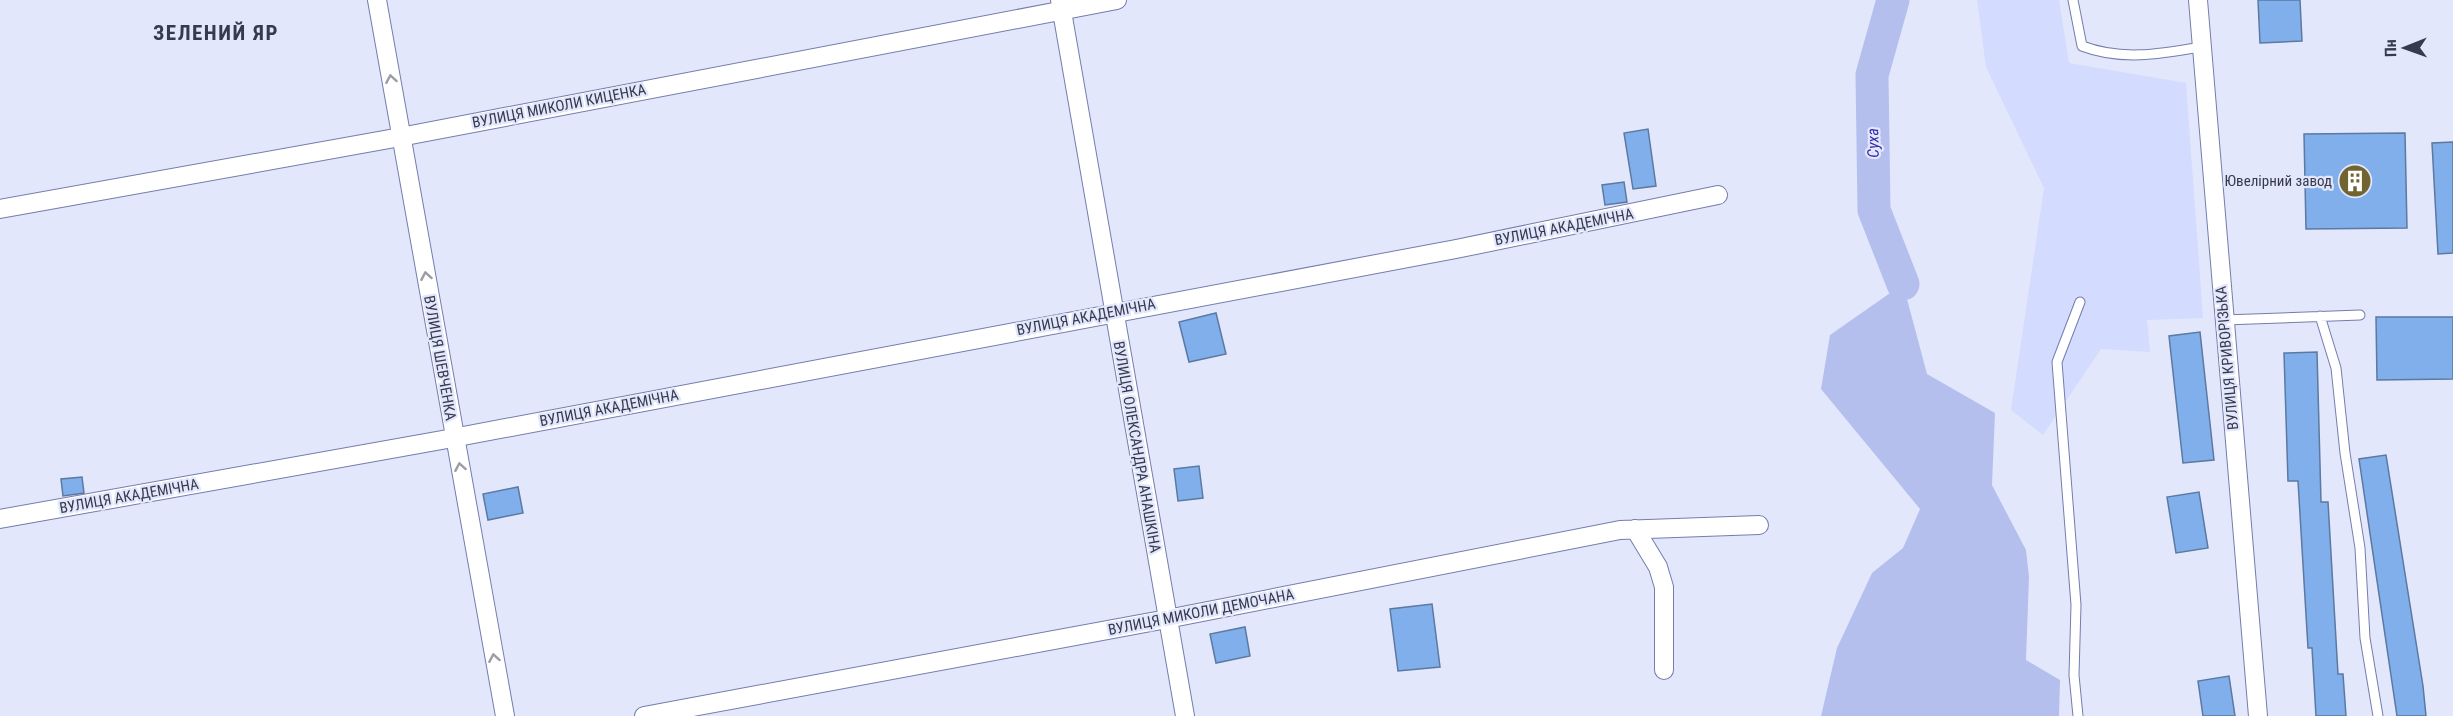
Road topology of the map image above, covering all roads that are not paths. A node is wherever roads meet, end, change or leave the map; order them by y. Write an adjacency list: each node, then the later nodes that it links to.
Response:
1 (377, 0): 7 (street, ВУЛИЦЯ ШЕВЧЕНКА, one-way to 1)
2 (1117, 0): 5 (street, ВУЛИЦЯ МИКОЛИ КИЦЕНКА)
3 (2073, 0): 6 (lane)
4 (2198, 0): 6 (street, ВУЛИЦЯ КРИВОРІЗЬКА)
5 (1061, 5): 7 (street, ВУЛИЦЯ МИКОЛИ КИЦЕНКА); 11 (street, ВУЛИЦЯ ОЛЕКСАНДРА АНАШКІНА)
6 (2201, 47): 14 (street, ВУЛИЦЯ КРИВОРІЗЬКА)
7 (401, 136): 9 (street, ВУЛИЦЯ МИКОЛИ КИЦЕНКА); 15 (street, ВУЛИЦЯ ШЕВЧЕНКА, one-way to 7)
8 (1718, 195): 11 (street, ВУЛИЦЯ АКАДЕМІЧНА)
9 (0, 208)
10 (2080, 302): 24 (lane)
11 (1114, 311): 15 (street, ВУЛИЦЯ АКАДЕМІЧНА); 19 (street, ВУЛИЦЯ ОЛЕКСАНДРА АНАШКІНА)
12 (2360, 315): 13 (lane)
13 (2320, 316): 14 (lane); 26 (lane)
14 (2224, 320): 25 (street, ВУЛИЦЯ КРИВОРІЗЬКА)
15 (454, 437): 16 (street, ВУЛИЦЯ АКАДЕМІЧНА); 21 (street, ВУЛИЦЯ ШЕВЧЕНКА, one-way to 15)
16 (0, 519)
17 (1759, 525): 18 (street, ВУЛИЦЯ МИКОЛИ ДЕМОЧАНА)
18 (1635, 529): 19 (street, ВУЛИЦЯ МИКОЛИ ДЕМОЧАНА); 20 (street)
19 (1167, 619): 22 (street, ВУЛИЦЯ МИКОЛИ ДЕМОЧАНА); 23 (street, ВУЛИЦЯ ОЛЕКСАНДРА АНАШКІНА)
20 (1664, 670)
21 (505, 716)
22 (644, 716)
23 (1185, 716)
24 (2078, 716)
25 (2258, 716)
26 (2378, 716)

